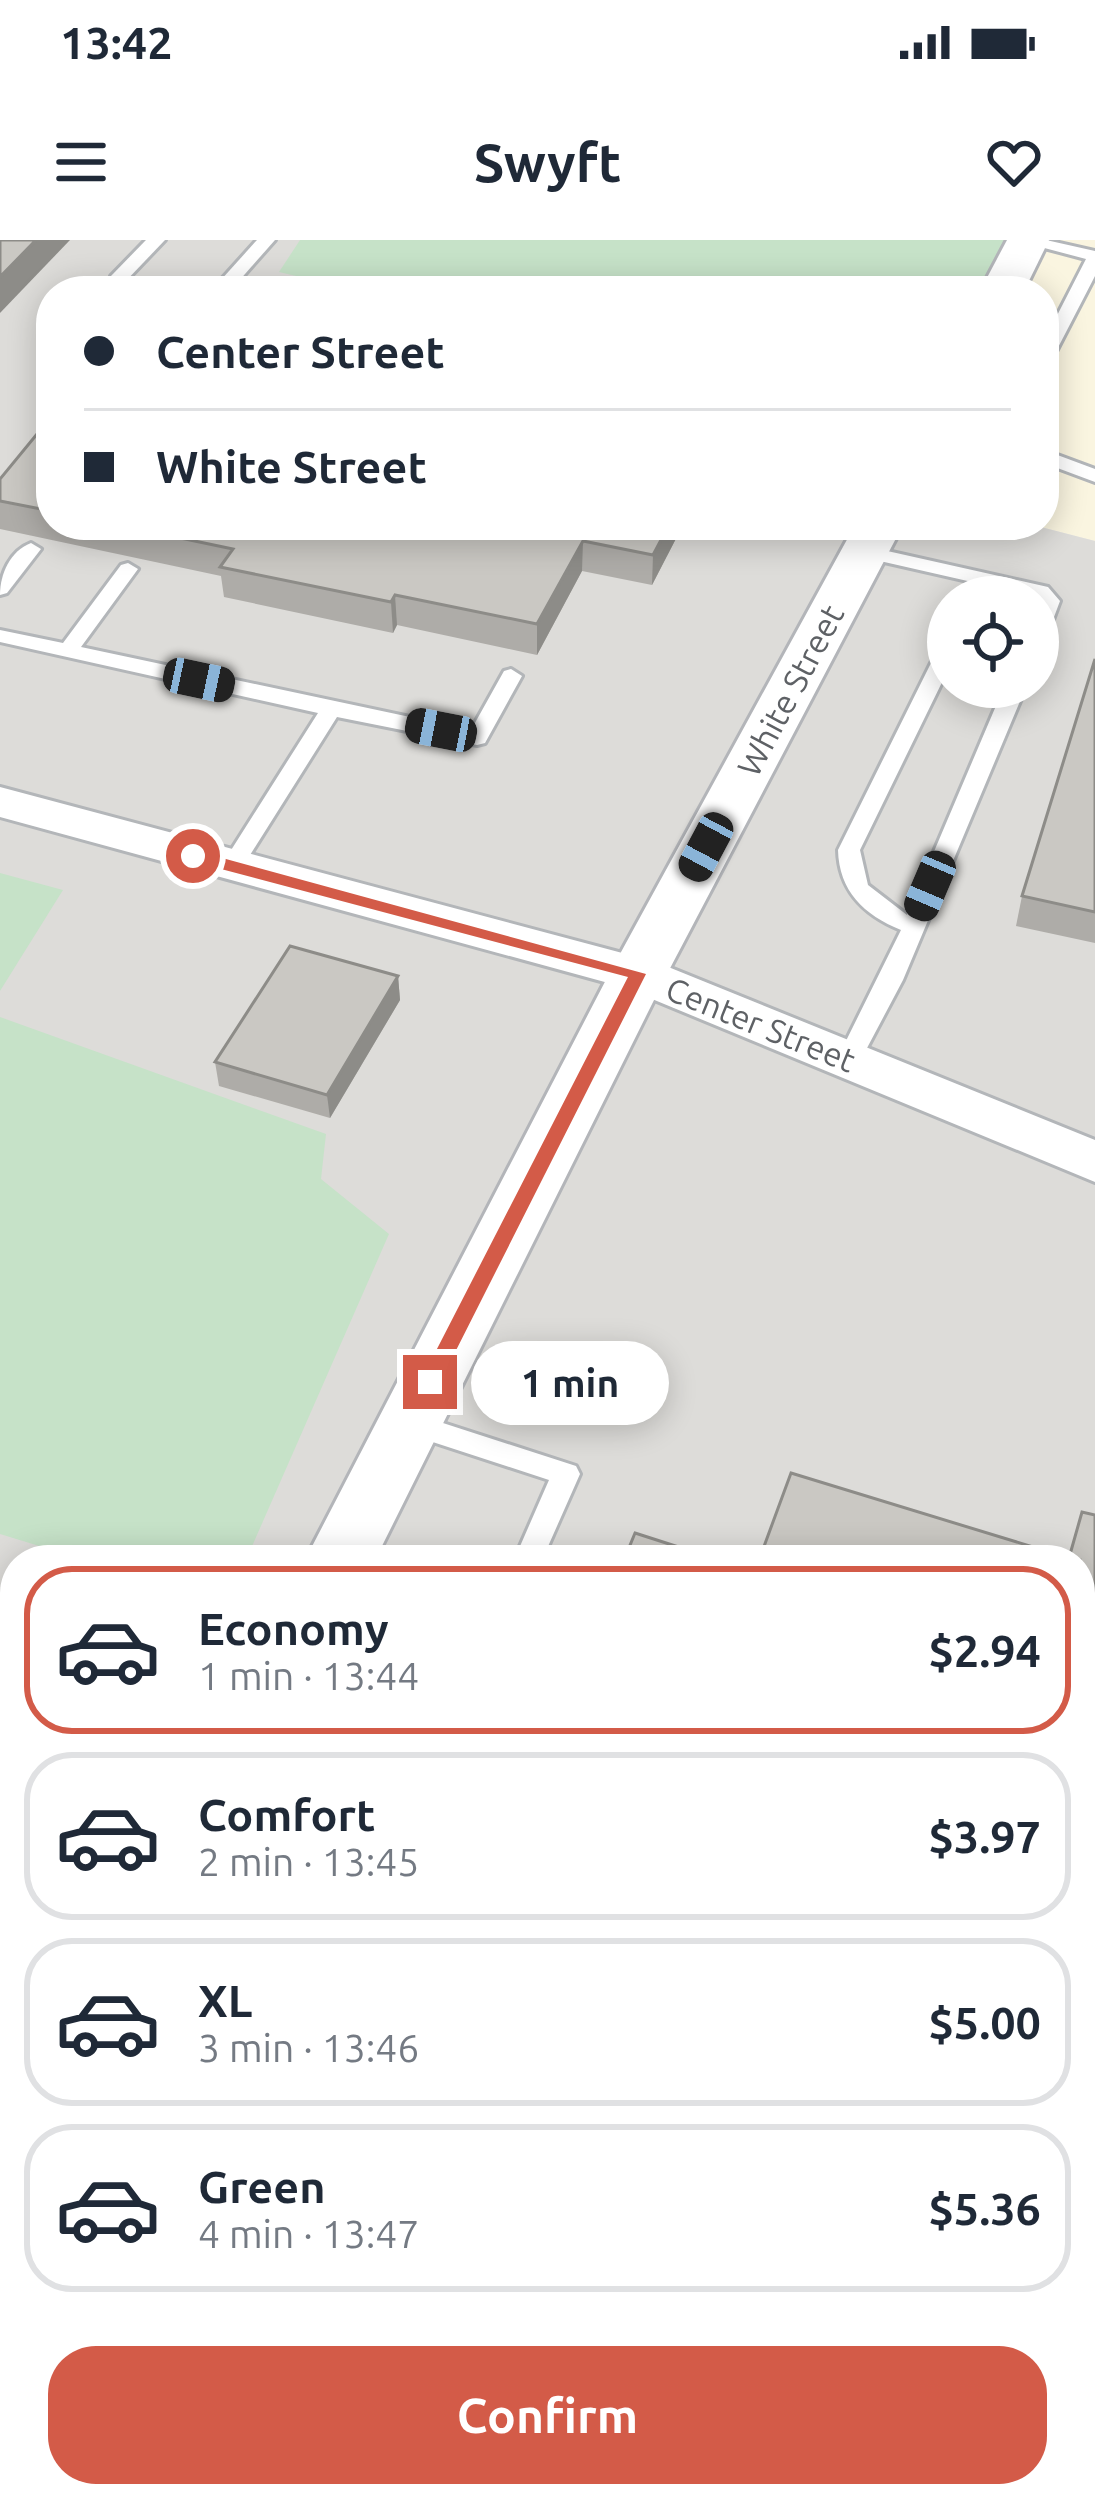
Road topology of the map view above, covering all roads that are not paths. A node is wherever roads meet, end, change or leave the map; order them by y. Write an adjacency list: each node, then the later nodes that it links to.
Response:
1 (156, 240): 5 (lane)
2 (266, 240): 6 (lane)
3 (1026, 240): 4 (lane); 7 (street)
4 (1095, 257): 8 (lane)
5 (121, 276)
6 (234, 276)
7 (1009, 276)
8 (1059, 329)
9 (1059, 463): 10 (lane)
10 (1095, 476)
11 (871, 540): 26 (street, White Street)
12 (876, 540): 15 (lane)
13 (31, 549): 16 (lane)
14 (128, 569): 18 (lane)
15 (953, 576)
16 (0, 589)
17 (0, 636): 18 (lane)
18 (68, 651): 22 (lane)
19 (511, 676): 22 (lane)
20 (927, 692): 25 (lane)
21 (1006, 708): 25 (lane)
22 (331, 709): 24 (lane)
23 (0, 802): 24 (street, Center Street)
24 (232, 866): 26 (street, Center Street)
25 (913, 926): 27 (lane)
26 (638, 974): 27 (street, Center Street); 29 (street, White Street)
27 (849, 1059): 28 (street, Center Street)
28 (1095, 1162)
29 (409, 1423): 30 (street, White Street); 31 (lane)
30 (348, 1545)
31 (535, 1545)

